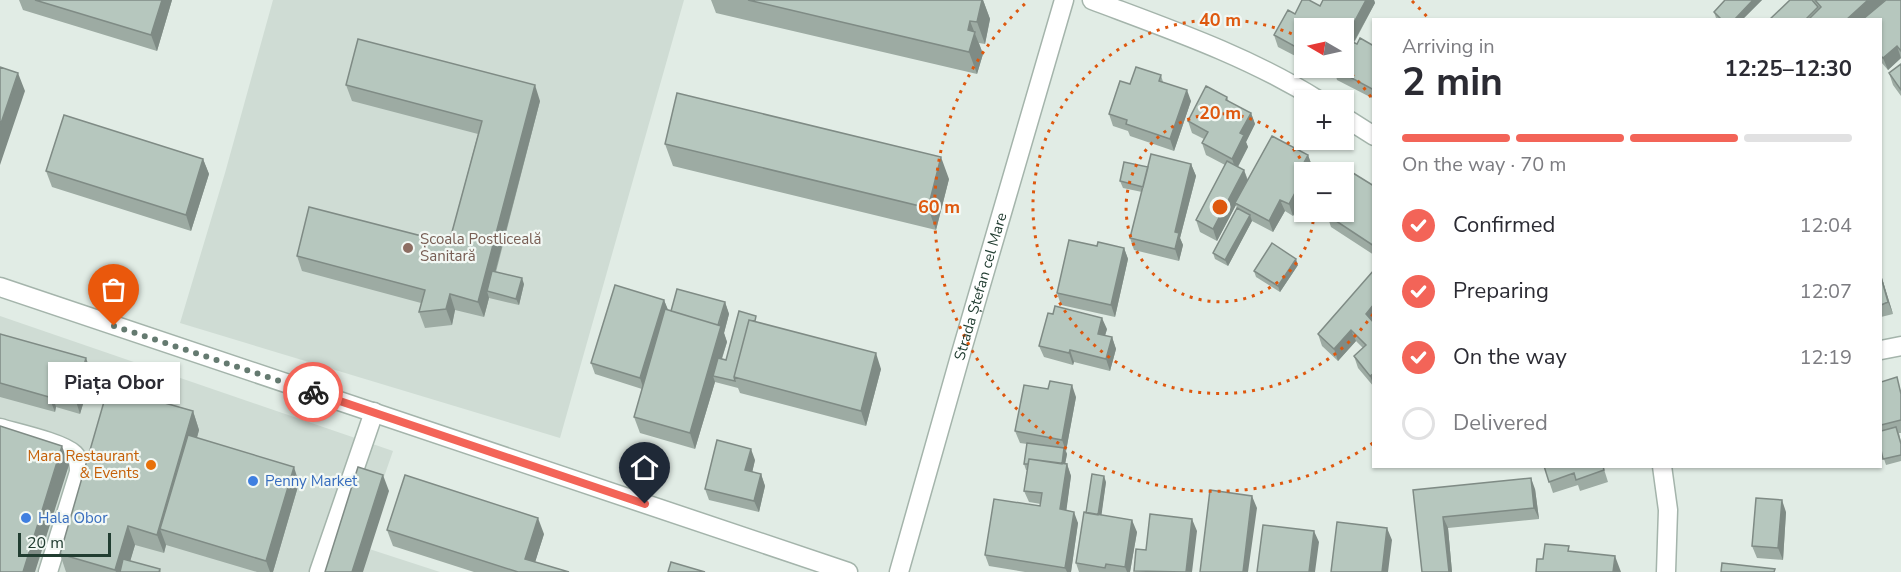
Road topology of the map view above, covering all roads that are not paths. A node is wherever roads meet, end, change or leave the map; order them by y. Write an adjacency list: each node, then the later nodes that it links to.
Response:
1 (1064, 0): 15 (street, Strada Ștefan cel Mare)
2 (1092, 0): 3 (street)
3 (1300, 90)
4 (1354, 123): 5 (street)
5 (1372, 135)
6 (0, 287): 9 (street)
7 (1901, 346): 8 (street)
8 (1882, 350)
9 (374, 412): 13 (street); 14 (street)
10 (0, 428): 12 (street)
11 (1662, 468): 16 (street)
12 (48, 572)
13 (319, 572)
14 (848, 572)
15 (899, 572)
16 (1666, 572)

